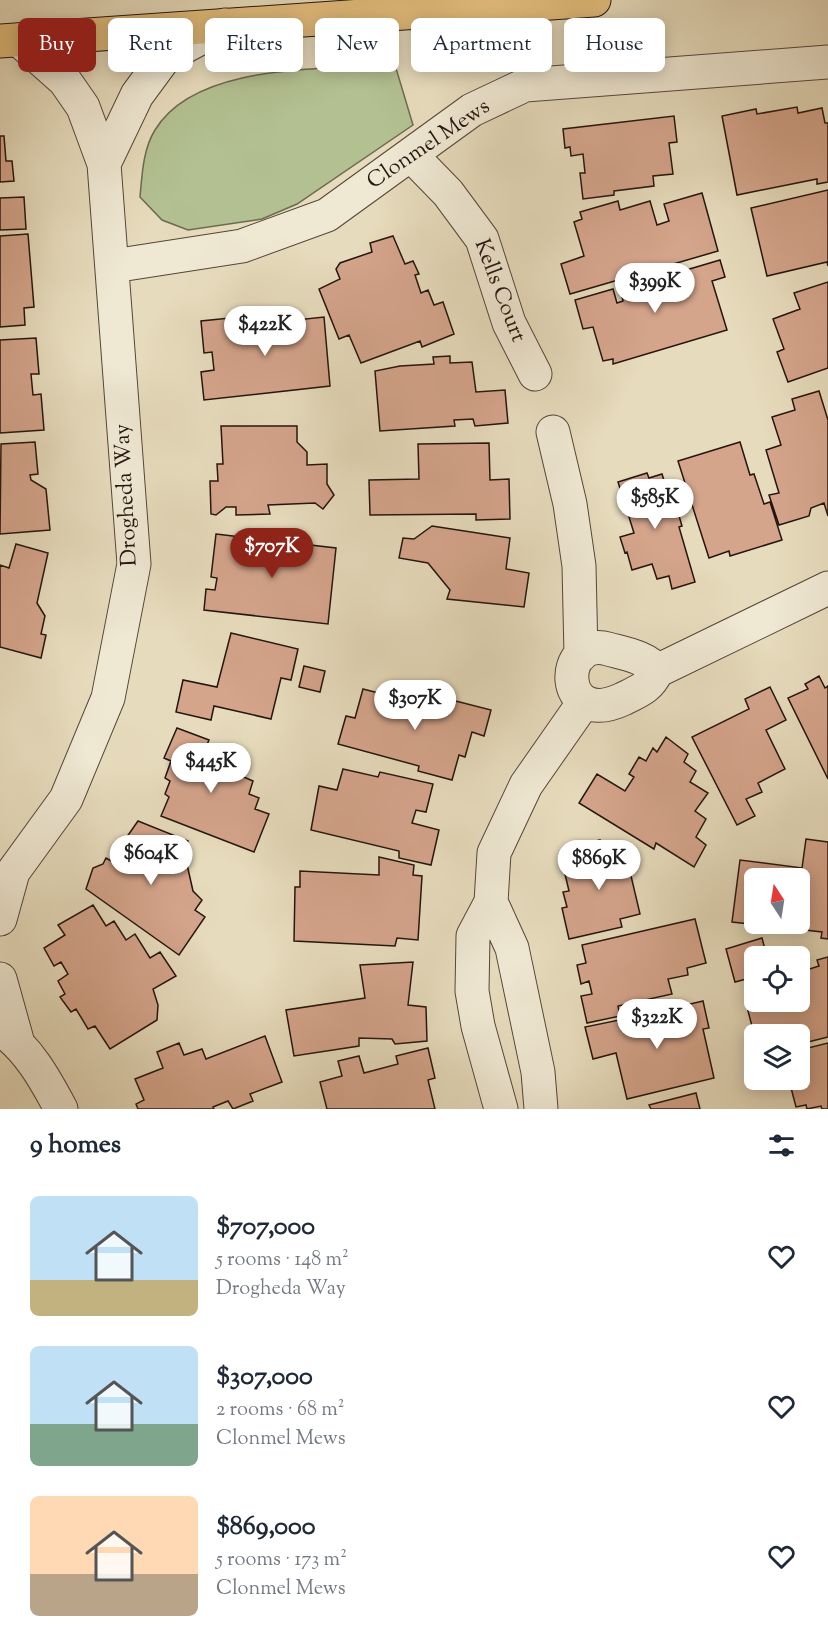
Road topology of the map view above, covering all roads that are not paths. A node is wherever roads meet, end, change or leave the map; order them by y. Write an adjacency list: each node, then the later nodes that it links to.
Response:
1 (594, 0): 2 (main road)
2 (303, 20)
3 (205, 26): 5 (main road)
4 (205, 36): 8 (street)
5 (9, 40): 8 (street, Drogheda Way)
6 (828, 62): 7 (street, Clonmel Mews)
7 (412, 156): 9 (street, Clonmel Mews); 10 (street, Kells Court)
8 (104, 164): 9 (street, Drogheda Way)
9 (112, 266): 16 (street, Drogheda Way)
10 (535, 374)
11 (553, 432): 13 (street)
12 (828, 588): 14 (street)
13 (581, 655): 14 (street); 15 (street)
14 (657, 671): 15 (street)
15 (584, 702): 17 (street)
16 (7, 875): 18 (street, Drogheda Way)
17 (491, 902): 22 (street); 23 (street)
18 (0, 919)
19 (0, 979): 20 (street)
20 (8, 1035): 21 (street)
21 (61, 1109)
22 (501, 1109)
23 (541, 1109)

